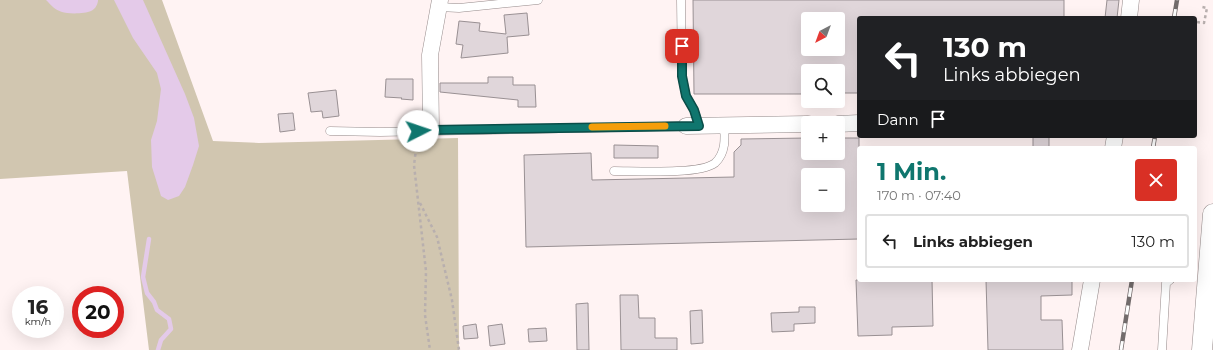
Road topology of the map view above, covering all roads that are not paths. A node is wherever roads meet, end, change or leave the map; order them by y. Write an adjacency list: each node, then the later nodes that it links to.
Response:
1 (538, 0): 4 (lane)
2 (681, 0): 10 (lane)
3 (1131, 0): 5 (street)
4 (439, 4): 12 (street)
5 (1129, 16)
6 (857, 123): 8 (street)
7 (801, 124): 9 (street)
8 (845, 124)
9 (724, 125): 10 (street); 13 (lane)
10 (693, 126): 12 (lane)
11 (330, 131): 12 (lane)
12 (424, 131)
13 (614, 172)
14 (1213, 214): 15 (street)
15 (1208, 267): 20 (street)
16 (1092, 282): 18 (street)
17 (1167, 282): 19 (lane)
18 (1080, 350)
19 (1162, 350)
20 (1202, 350)

